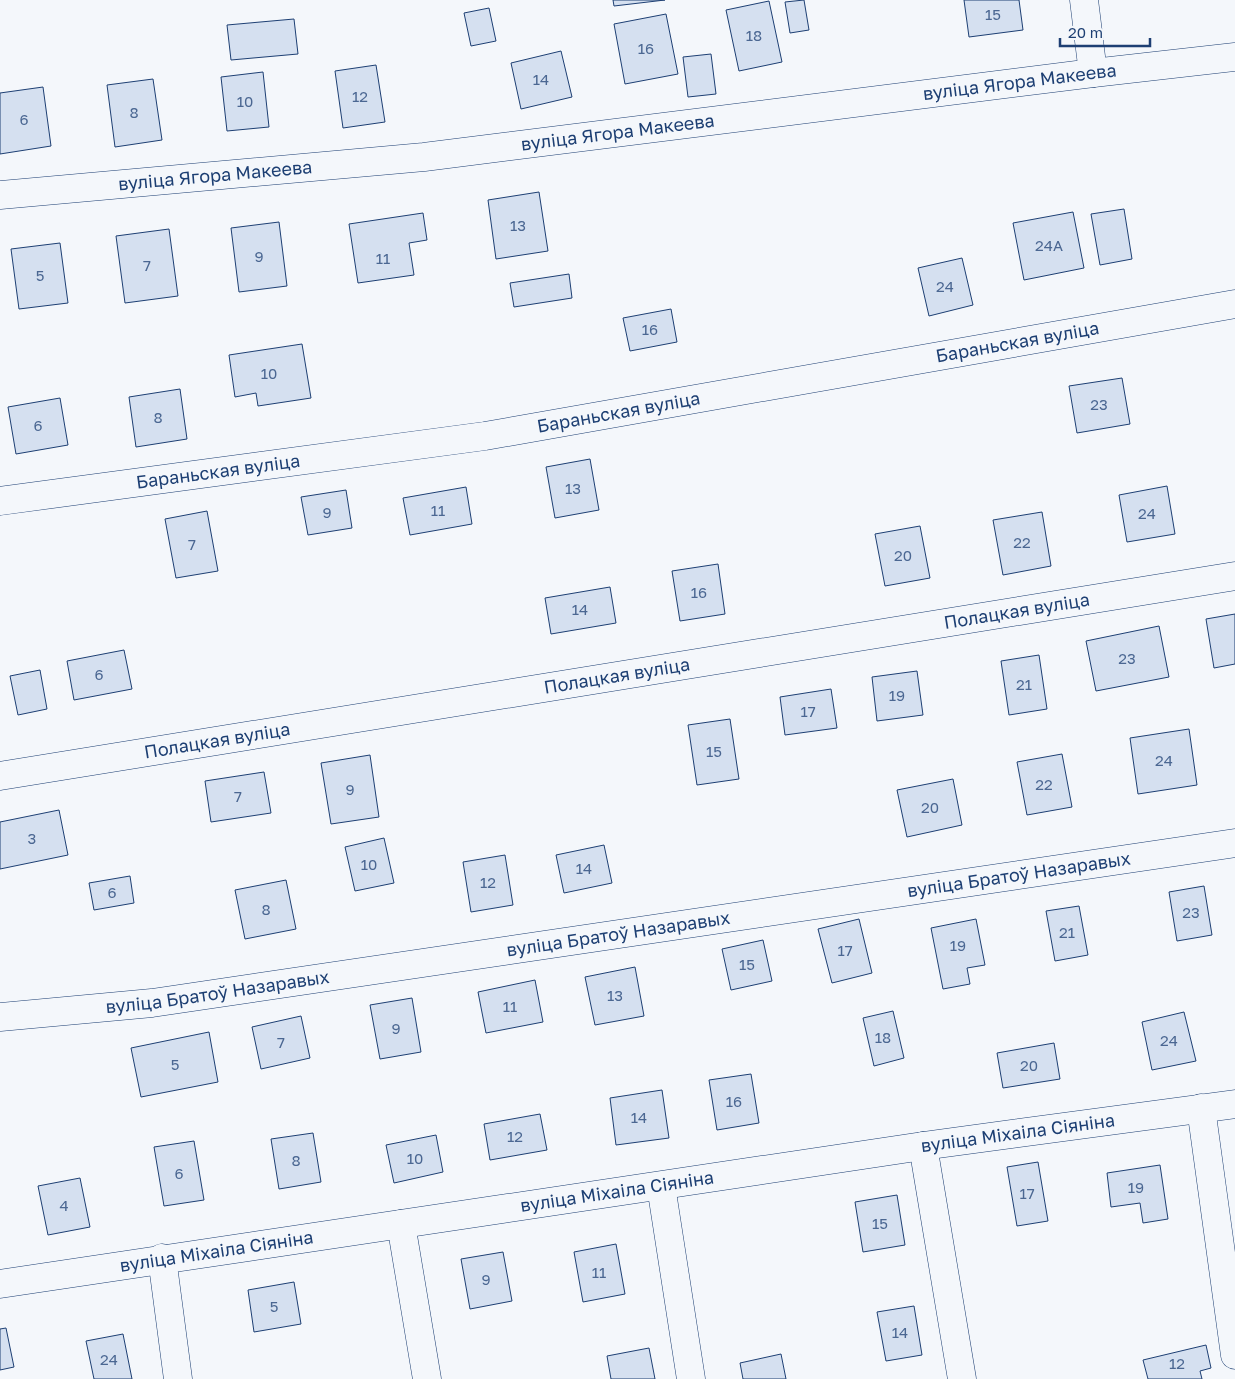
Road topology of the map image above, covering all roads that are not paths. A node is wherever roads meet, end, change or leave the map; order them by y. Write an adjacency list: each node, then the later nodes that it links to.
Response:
1 (1084, 0): 3 (street)
2 (1235, 57): 3 (street, вуліца Ягора Макеева)
3 (1093, 73): 4 (street, вуліца Ягора Макеева)
4 (0, 195)
5 (1235, 304): 6 (street, Бараньская вуліца)
6 (0, 501)
7 (1235, 576): 8 (street, Полацкая вуліца)
8 (0, 776)
9 (1235, 843): 10 (street, вуліца Братоў Назаравых)
10 (0, 1017)
11 (1235, 1104): 12 (street, вуліца Міхаіла Сіяніна)
12 (1201, 1108): 13 (street, вуліца Міхаіла Сіяніна); 18 (street)
13 (924, 1146): 14 (street, вуліца Міхаіла Сіяніна); 22 (street)
14 (661, 1186): 15 (street, вуліца Міхаіла Сіяніна); 21 (street)
15 (401, 1224): 16 (street, вуліца Міхаіла Сіяніна); 20 (street)
16 (162, 1258): 17 (street, вуліца Міхаіла Сіяніна); 19 (street)
17 (0, 1284)
18 (1235, 1355)
19 (178, 1379)
20 (427, 1379)
21 (691, 1379)
22 (962, 1379)

